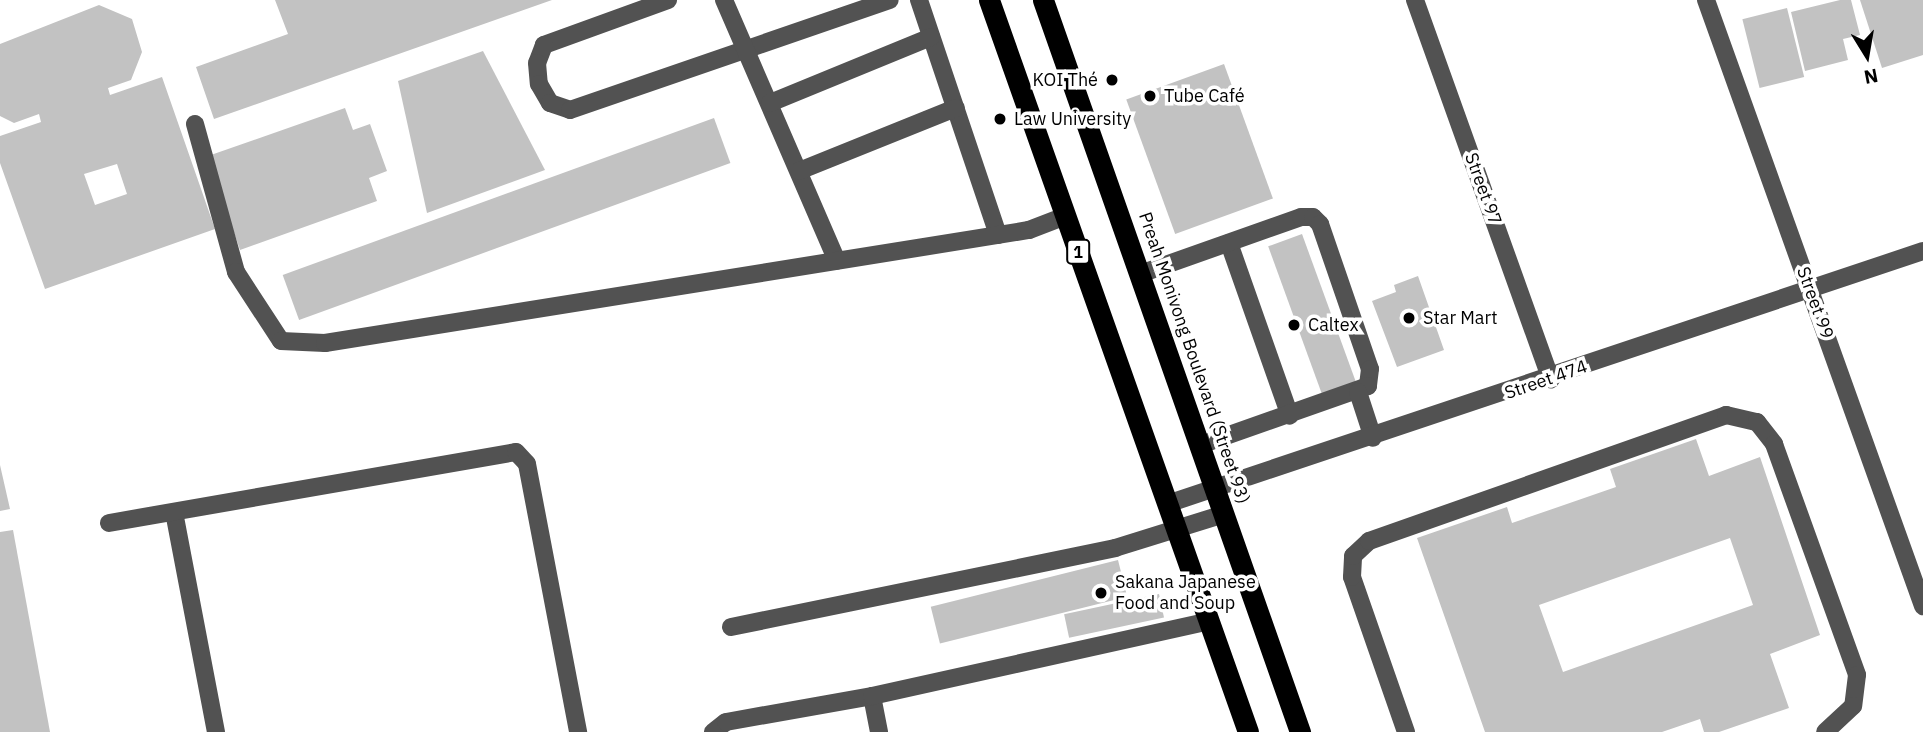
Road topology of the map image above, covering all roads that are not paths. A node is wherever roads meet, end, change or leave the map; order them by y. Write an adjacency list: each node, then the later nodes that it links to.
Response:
1 (668, 0): 10 (street)
2 (723, 0): 10 (street)
3 (890, 0): 10 (street)
4 (919, 0): 9 (street)
5 (989, 0): 15 (highway, 1)
6 (1043, 0): 20 (highway, Preah Monivong Boulevard (Street 93))
7 (1415, 0): 22 (street, Street 97)
8 (1706, 0): 21 (street, Street 99)
9 (931, 37): 11 (street); 12 (street)
10 (747, 49): 11 (street)
11 (770, 103): 14 (street)
12 (956, 108): 14 (street); 16 (street)
13 (195, 124): 19 (street)
14 (799, 172): 19 (street)
15 (1065, 216): 16 (street); 28 (highway, 1)
16 (998, 235): 19 (street)
17 (1229, 243): 20 (street); 23 (street); 24 (street)
18 (1923, 251): 21 (street, Street 474)
19 (837, 261)
20 (1140, 274): 26 (highway, Preah Monivong Boulevard (Street 93))
21 (1810, 290): 22 (street, Street 474); 33 (street, Street 99)
22 (1551, 379): 25 (street, Street 474)
23 (1357, 392): 24 (street); 25 (street)
24 (1290, 416): 26 (street)
25 (1373, 438): 27 (street, Street 474)
26 (1200, 444): 27 (highway, Preah Monivong Boulevard (Street 93))
27 (1216, 489): 28 (street, Street 474); 30 (highway, Preah Monivong Boulevard (Street 93))
28 (1167, 505): 32 (highway, 1)
29 (174, 512): 31 (street); 37 (street); 38 (street)
30 (1224, 514): 32 (street); 42 (highway, Preah Monivong Boulevard (Street 93))
31 (109, 523)
32 (1177, 530): 34 (highway, 1); 35 (street)
33 (1923, 606)
34 (1209, 621): 36 (street); 41 (highway, 1)
35 (731, 627)
36 (872, 696): 39 (street); 40 (street)
37 (216, 732)
38 (578, 732)
39 (712, 732)
40 (879, 732)
41 (1248, 732)
42 (1300, 732)
43 (1405, 732): 44 (street)
44 (1825, 732)

